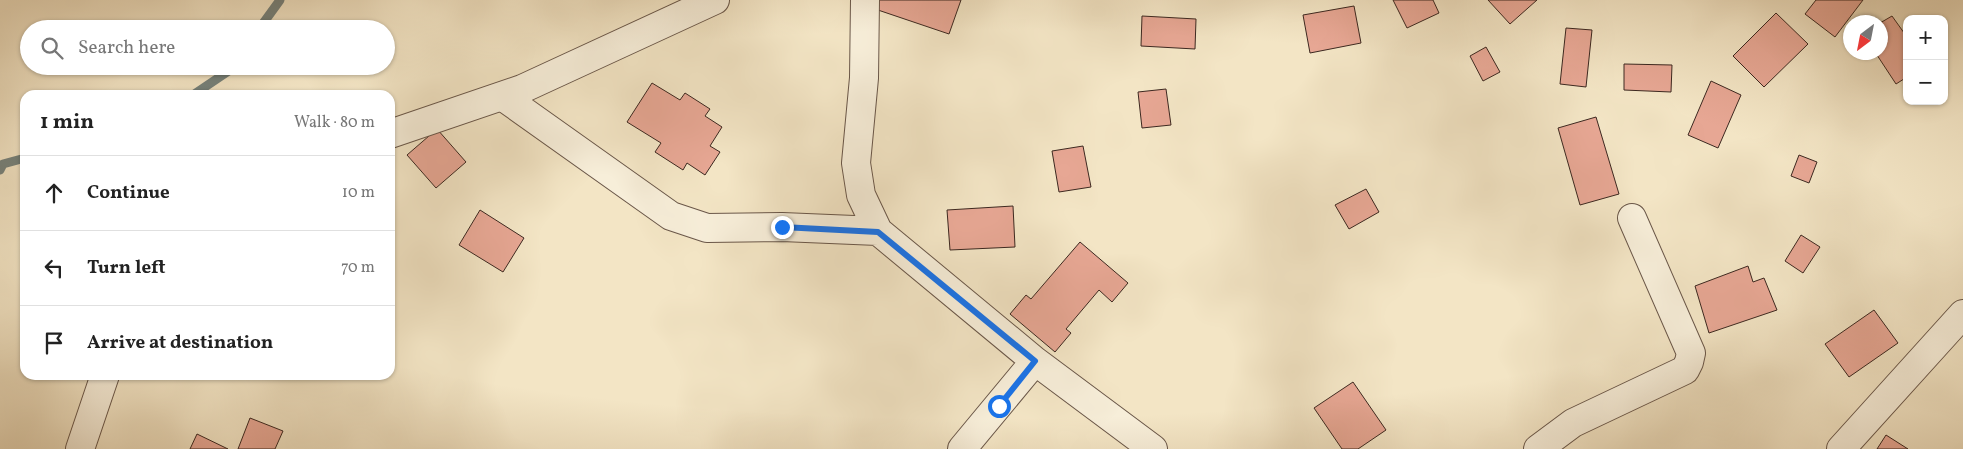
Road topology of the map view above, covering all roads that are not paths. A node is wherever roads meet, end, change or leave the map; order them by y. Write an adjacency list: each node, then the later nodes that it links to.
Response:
1 (715, 0): 3 (street)
2 (865, 0): 6 (street)
3 (502, 96): 4 (street); 6 (street)
4 (395, 132)
5 (1632, 218): 13 (street)
6 (878, 232): 8 (street)
7 (1963, 314): 14 (street)
8 (1035, 361): 11 (street); 12 (street)
9 (103, 380): 10 (street)
10 (80, 449)
11 (962, 449)
12 (1153, 449)
13 (1538, 449)
14 (1841, 449)

